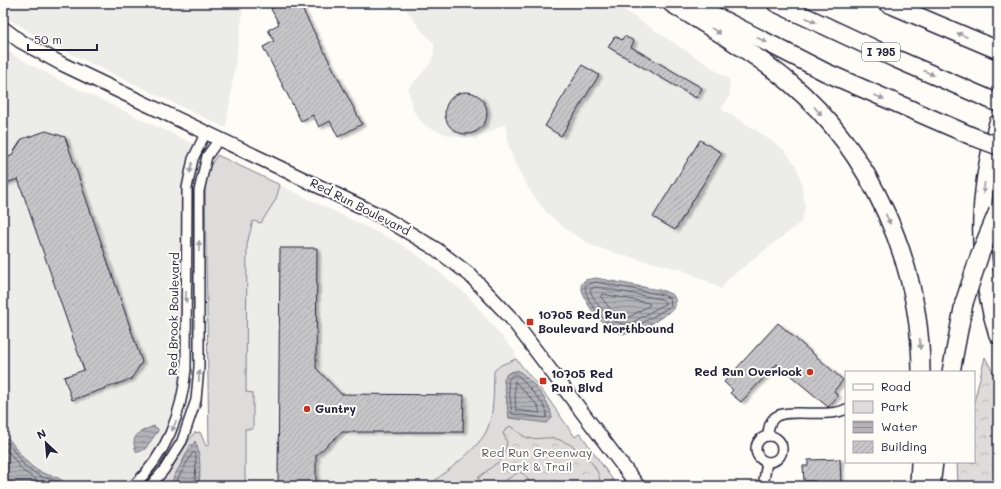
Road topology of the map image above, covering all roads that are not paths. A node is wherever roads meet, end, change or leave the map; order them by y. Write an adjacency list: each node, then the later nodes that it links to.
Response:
1 (671, 3): 14 (highway, one-way to 14)
2 (690, 3): 11 (highway, one-way to 11, bridge)
3 (776, 3): 7 (highway, I 795, one-way to 7)
4 (887, 3): 6 (highway, one-way to 4)
5 (3, 28): 9 (main road, Red Run Boulevard)
6 (998, 50)
7 (992, 100)
8 (998, 123): 13 (highway, one-way to 13)
9 (206, 132): 10 (main road, Red Run Boulevard); 21 (street, Red Brook Boulevard, one-way to 21)
10 (220, 138): 22 (street, Red Brook Boulevard, one-way to 10); 23 (main road, Red Run Boulevard)
11 (998, 146)
12 (998, 211): 15 (highway, bridge)
13 (998, 335)
14 (922, 371)
15 (951, 371)
16 (845, 409): 17 (street)
17 (768, 436): 18 (street); 18 (street)
18 (767, 462): 24 (street)
19 (920, 463): 25 (highway)
20 (934, 463): 26 (highway)
21 (133, 486)
22 (150, 486)
23 (638, 486)
24 (763, 486)
25 (919, 486)
26 (931, 486)

